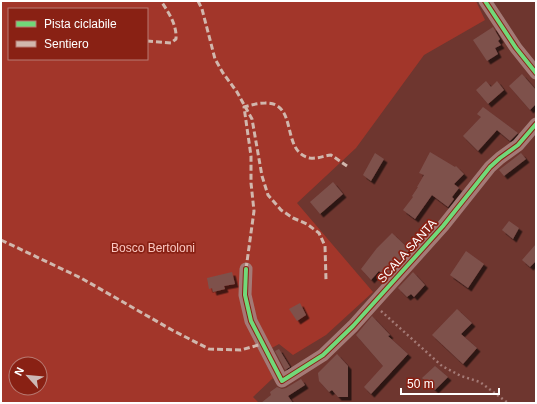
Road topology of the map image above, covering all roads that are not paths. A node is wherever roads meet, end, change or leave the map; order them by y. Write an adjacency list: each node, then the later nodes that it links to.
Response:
1 (486, 1): 2 (street)
2 (536, 72)
3 (536, 124): 4 (street, SCALA SANTA)
4 (246, 269)

